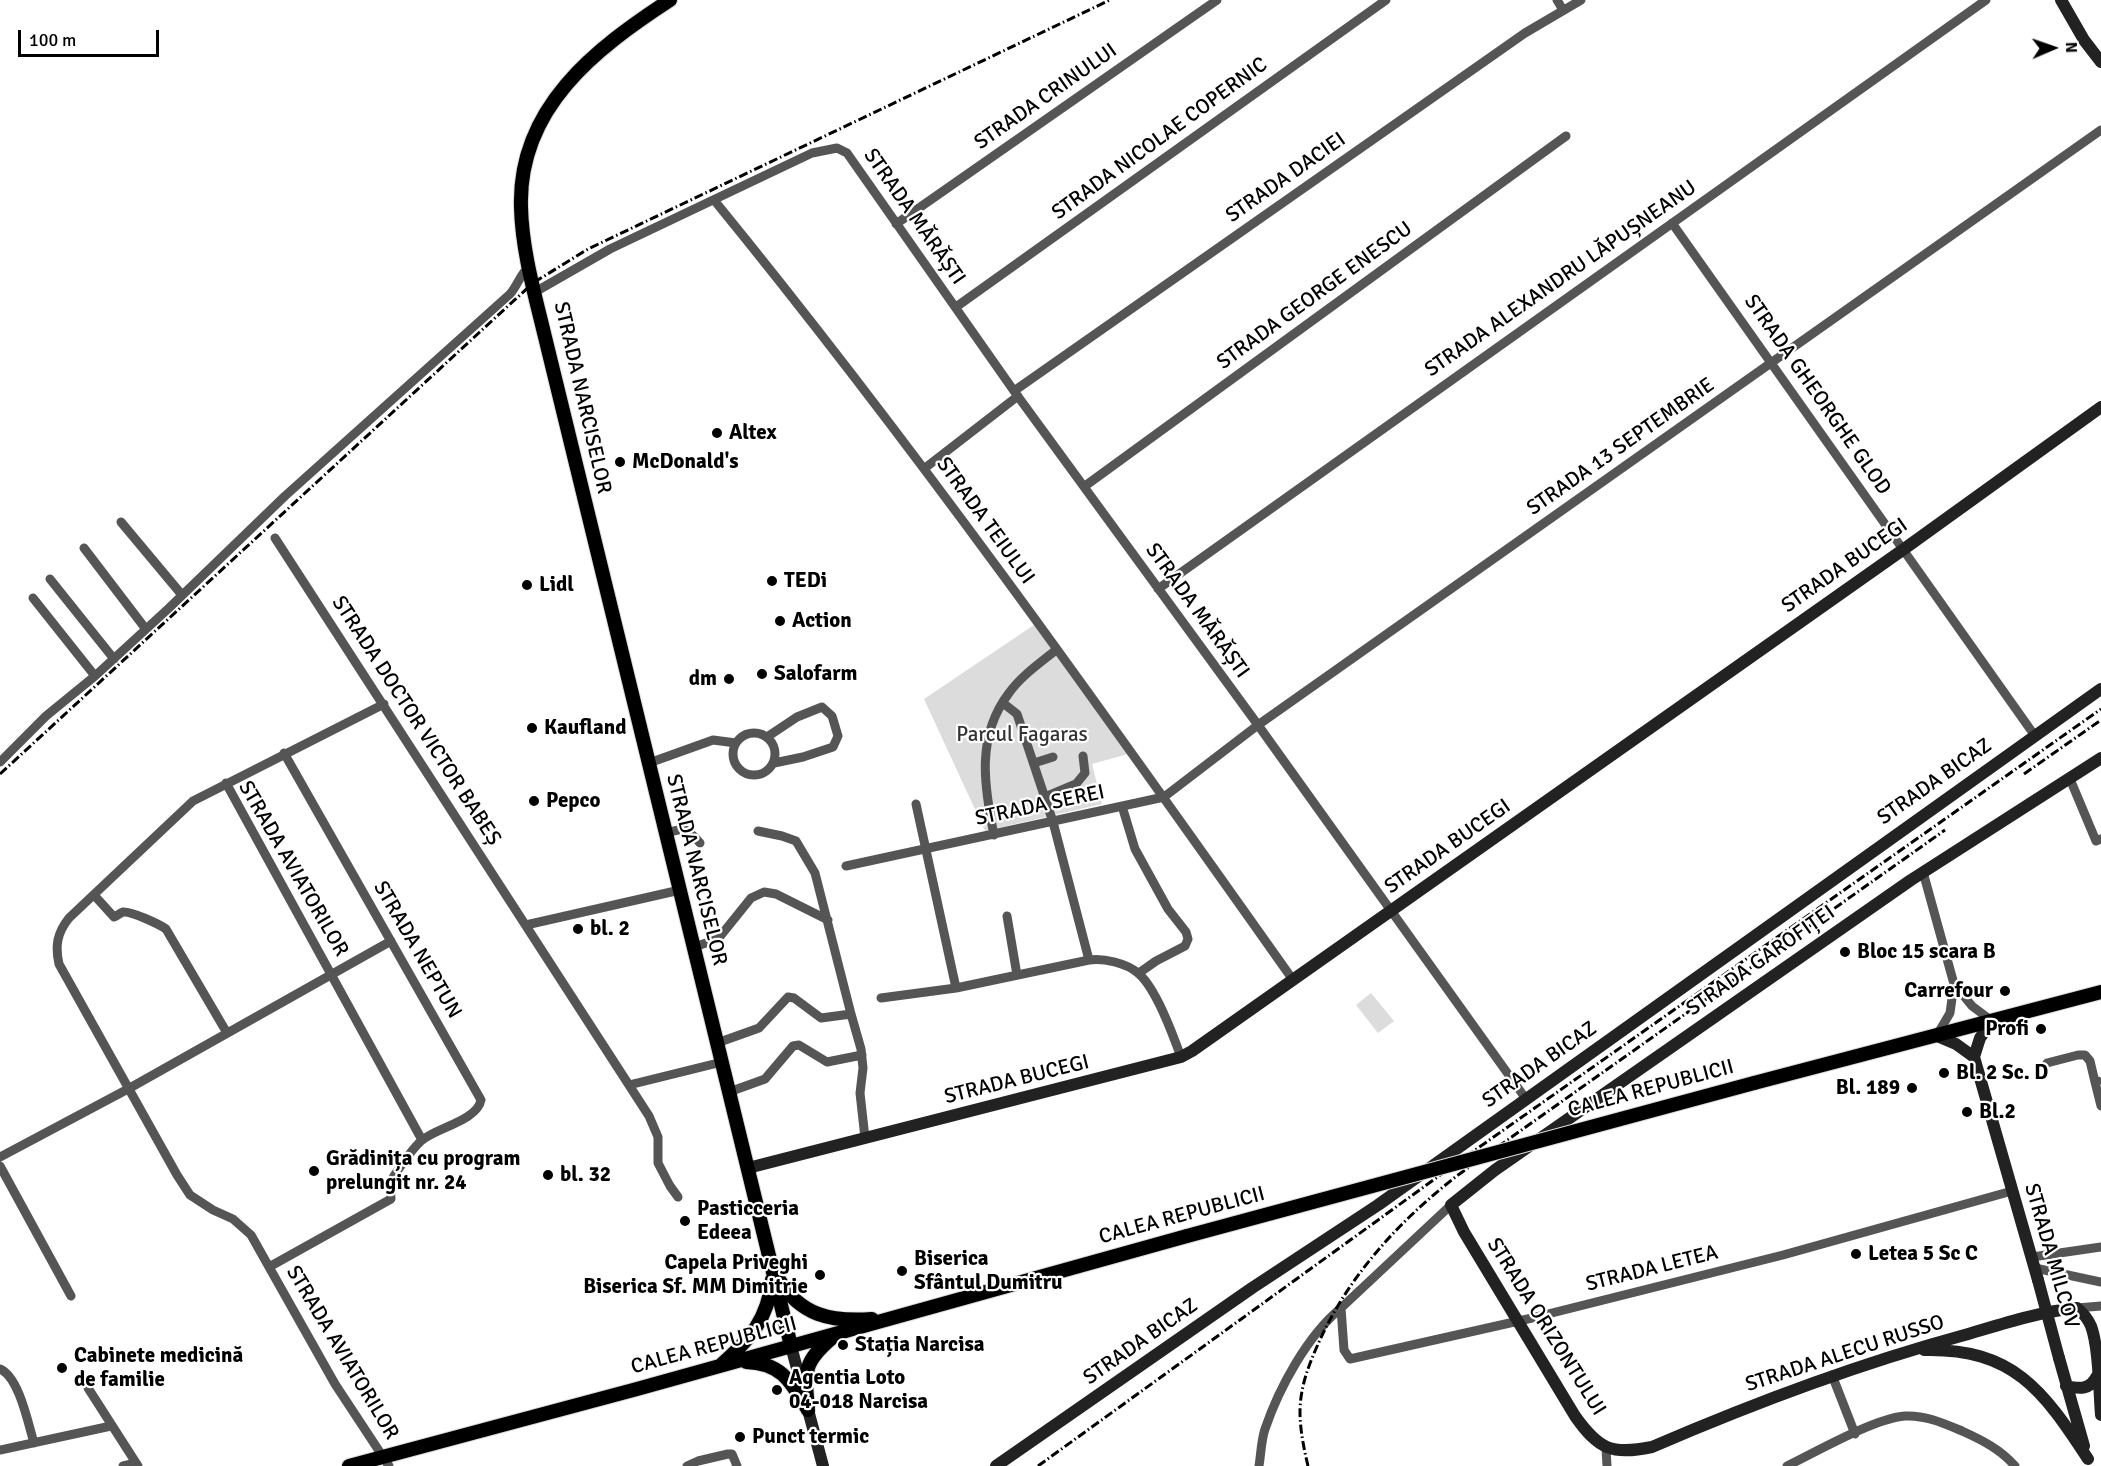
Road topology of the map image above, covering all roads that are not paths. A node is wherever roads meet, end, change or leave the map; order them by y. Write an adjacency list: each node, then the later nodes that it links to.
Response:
1 (670, 0): 15 (main road, STRADA NARCISELOR)
2 (1217, 0): 14 (street, STRADA CRINULUI)
3 (1386, 0): 17 (street, STRADA NICOLAE COPERNIC)
4 (1557, 0): 8 (street)
5 (1581, 0): 8 (street, STRADA DACIEI)
6 (1986, 0): 13 (street, STRADA ALEXANDRU LĂPUȘNEANU)
7 (2061, 0): 9 (street)
8 (1563, 10): 19 (street, STRADA DACIEI)
9 (2101, 62)
10 (2101, 130): 18 (street, STRADA 13 SEPTEMBRIE)
11 (1566, 136): 22 (street, STRADA GEORGE ENESCU)
12 (714, 200): 14 (street, STRADA MĂRĂȘTI); 16 (street); 21 (street, STRADA TEIULUI)
13 (1672, 223): 18 (street, STRADA GHEORGHE GLOD); 28 (street, STRADA ALEXANDRU LĂPUȘNEANU)
14 (896, 224): 17 (street, STRADA MĂRĂȘTI)
15 (529, 267): 16 (main road, STRADA NARCISELOR); 29 (street)
16 (534, 288): 47 (main road, STRADA NARCISELOR)
17 (956, 307): 19 (street, STRADA MĂRĂȘTI)
18 (1772, 363): 26 (street, STRADA GHEORGHE GLOD); 38 (street, STRADA 13 SEPTEMBRIE)
19 (1016, 393): 21 (street, STRADA DACIEI); 22 (street, STRADA MĂRĂȘTI)
20 (2101, 407): 26 (street, STRADA BUCEGI)
21 (925, 468): 32 (street, STRADA TEIULUI)
22 (1085, 486): 28 (street, STRADA MĂRĂȘTI)
23 (121, 522): 29 (street)
24 (275, 538): 37 (street, STRADA DOCTOR VICTOR BABEȘ)
25 (84, 548): 31 (street)
26 (1904, 549): 39 (street, STRADA GHEORGHE GLOD); 67 (street, STRADA BUCEGI)
27 (50, 579): 33 (street)
28 (1158, 589): 38 (street, STRADA MĂRĂȘTI)
29 (182, 595): 31 (street)
30 (33, 598): 34 (street)
31 (145, 628): 33 (street)
32 (1056, 650): 36 (street); 53 (street, STRADA TEIULUI)
33 (114, 659): 34 (street)
34 (95, 676): 46 (street)
35 (2101, 689): 39 (street, STRADA BICAZ)
36 (1003, 703): 49 (street); 59 (street)
37 (384, 704): 42 (street); 70 (street, STRADA DOCTOR VICTOR BABEȘ)
38 (1258, 725): 53 (street, STRADA 13 SEPTEMBRIE); 67 (street, STRADA MĂRĂȘTI)
39 (2035, 736): 96 (street, STRADA BICAZ)
40 (767, 737): 41 (street); 48 (street); 48 (street)
41 (736, 743): 47 (street); 48 (street)
42 (284, 753): 51 (street); 71 (street, STRADA NEPTUN)
43 (1083, 756): 52 (street)
44 (1053, 757): 49 (street)
45 (2101, 758): 50 (street, STRADA GAROFIȚEI)
46 (0, 762)
47 (649, 763): 58 (main road, STRADA NARCISELOR)
48 (774, 763)
49 (1034, 764): 52 (street)
50 (2070, 779): 60 (street); 64 (street, STRADA GAROFIȚEI)
51 (226, 783): 66 (street, STRADA AVIATORILOR); 75 (street, STRADA AVIATORILOR)
52 (1045, 797): 56 (street)
53 (1164, 797): 55 (street, STRADA SEREI); 77 (street, STRADA TEIULUI)
54 (916, 804): 62 (street)
55 (1122, 806): 56 (street, STRADA SEREI); 74 (street)
56 (1053, 822): 59 (street, STRADA SEREI); 73 (street)
57 (758, 831): 69 (street)
58 (666, 833): 61 (street); 65 (main road, STRADA NARCISELOR)
59 (994, 835): 62 (street, STRADA SEREI)
60 (2098, 840)
61 (700, 843)
62 (924, 850): 63 (street, STRADA SEREI); 79 (street)
63 (846, 866)
64 (1923, 872): 78 (street); 105 (street, STRADA GAROFIȚEI)
65 (680, 890): 70 (street); 72 (main road, STRADA NARCISELOR)
66 (94, 895): 84 (street); 94 (street, STRADA AVIATORILOR)
67 (1390, 912): 77 (street, STRADA BUCEGI); 96 (street, STRADA MĂRĂȘTI)
68 (1007, 916): 76 (street)
69 (828, 920): 72 (street); 82 (street)
70 (526, 925): 93 (street, STRADA DOCTOR VICTOR BABEȘ)
71 (391, 941): 75 (street, STRADA AVIATORILOR); 99 (street, STRADA NEPTUN)
72 (694, 947): 86 (main road, STRADA NARCISELOR)
73 (1089, 960): 74 (street); 76 (street)
74 (1138, 973): 88 (street)
75 (332, 974): 84 (street, STRADA AVIATORILOR); 99 (street, STRADA AVIATORILOR)
76 (1017, 975): 79 (street)
77 (1293, 980): 88 (street, STRADA BUCEGI)
78 (1954, 984): 83 (street); 85 (street)
79 (956, 988): 81 (street)
80 (2101, 992): 83 (main road, CALEA REPUBLICII)
81 (881, 998)
82 (850, 1014): 86 (street); 87 (street)
83 (1992, 1022): 85 (main road, CALEA REPUBLICII); 89 (street)
84 (227, 1033): 94 (street, STRADA AVIATORILOR)
85 (1937, 1036): 89 (street); 115 (main road, CALEA REPUBLICII, bridge)
86 (717, 1043): 90 (main road, STRADA NARCISELOR)
87 (862, 1055): 95 (street); 98 (street)
88 (1181, 1057): 98 (street, STRADA BUCEGI)
89 (1974, 1057): 103 (street, STRADA MILCOV)
90 (722, 1062): 93 (street); 95 (main road, STRADA NARCISELOR)
91 (2047, 1063): 92 (street)
92 (2098, 1081): 97 (street)
93 (629, 1085): 104 (street, STRADA DOCTOR VICTOR BABEȘ)
94 (128, 1089): 100 (street); 107 (street, STRADA AVIATORILOR)
95 (729, 1092): 102 (main road, STRADA NARCISELOR)
96 (1526, 1099): 142 (street, STRADA BICAZ)
97 (2101, 1106)
98 (865, 1138): 102 (street, STRADA BUCEGI)
99 (422, 1140): 107 (street, STRADA AVIATORILOR)
100 (0, 1157)
101 (0, 1166): 111 (street)
102 (748, 1168): 109 (main road, STRADA NARCISELOR)
103 (2012, 1191): 108 (street, STRADA MILCOV); 116 (street, STRADA LETEA)
104 (678, 1197)
105 (1451, 1205): 113 (street); 116 (street, STRADA ORIZONTULUI)
106 (2101, 1246): 108 (street)
107 (269, 1267): 134 (street, STRADA AVIATORILOR)
108 (2035, 1268): 110 (street); 125 (street, STRADA MILCOV, bridge)
109 (772, 1269): 115 (main road); 118 (main road, STRADA NARCISELOR); 121 (main road)
110 (2101, 1282)
111 (71, 1296)
112 (2101, 1306): 114 (street, STRADA ALECU RUSSO)
113 (1341, 1308): 116 (street, STRADA LETEA); 143 (street)
114 (2077, 1308): 119 (street, STRADA ALECU RUSSO); 124 (street)
115 (898, 1317): 117 (main road, CALEA REPUBLICII)
116 (1518, 1321): 132 (street, STRADA ORIZONTULUI)
117 (837, 1334): 118 (main road, CALEA REPUBLICII); 127 (main road)
118 (791, 1346): 120 (main road, CALEA REPUBLICII); 127 (street, STRADA NARCISELOR)
119 (1908, 1351): 123 (street, STRADA ALECU RUSSO); 135 (street)
120 (735, 1362): 121 (main road, CALEA REPUBLICII); 127 (main road)
121 (721, 1366): 134 (main road, CALEA REPUBLICII)
122 (0, 1369): 131 (street)
123 (1832, 1375): 130 (street); 132 (street, STRADA ALECU RUSSO)
124 (2097, 1376): 125 (street); 128 (street)
125 (2066, 1386): 135 (street, STRADA MILCOV)
126 (88, 1388): 129 (street)
127 (808, 1410): 141 (street, STRADA NARCISELOR)
128 (2101, 1415)
129 (111, 1426): 131 (street); 136 (street)
130 (1855, 1434): 145 (street); 146 (street)
131 (34, 1443): 133 (street)
132 (1606, 1448): 144 (street)
133 (0, 1450)
134 (387, 1461): 138 (main road, CALEA REPUBLICII)
135 (2089, 1462)
136 (137, 1464): 137 (street)
137 (123, 1466)
138 (348, 1466)
139 (687, 1466): 140 (street)
140 (736, 1466)
141 (823, 1466)
142 (996, 1466)
143 (1259, 1466)
144 (1607, 1466)
145 (1786, 1466)
146 (2015, 1466)

